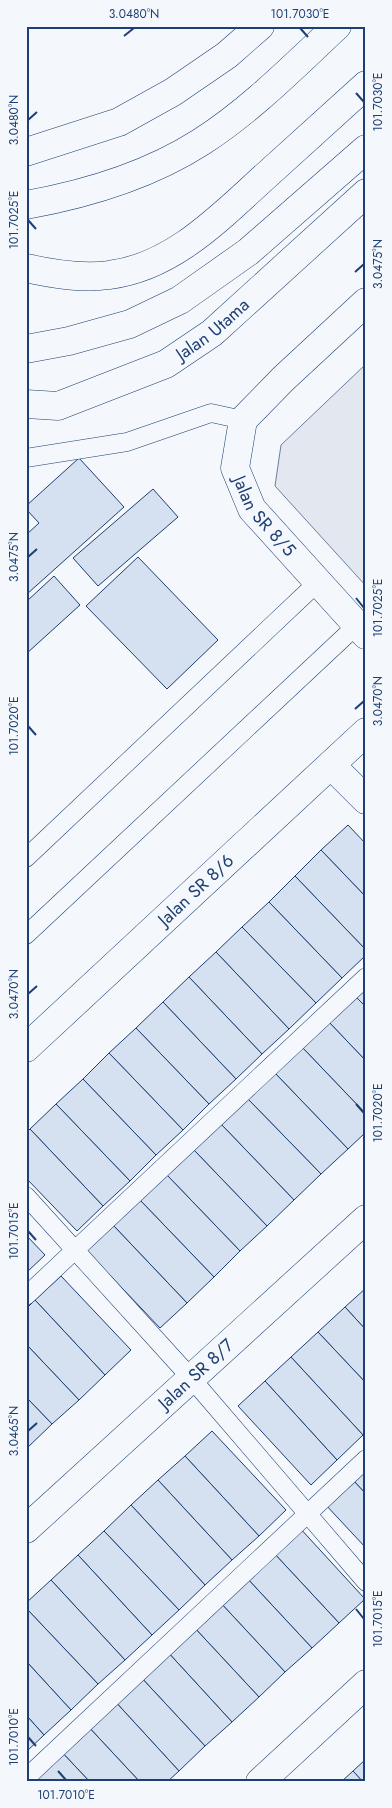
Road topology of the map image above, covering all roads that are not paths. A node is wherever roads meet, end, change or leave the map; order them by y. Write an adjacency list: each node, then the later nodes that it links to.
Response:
1 (260, 26): 5 (main road)
2 (338, 26): 7 (main road)
3 (366, 85): 8 (main road)
4 (366, 149): 10 (main road)
5 (26, 152)
6 (366, 193): 11 (main road, Jalan Utama)
7 (26, 205)
8 (26, 268)
9 (366, 302): 12 (main road)
10 (26, 349)
11 (26, 404)
12 (243, 420): 13 (lane); 14 (main road, Jalan SR 8/5)
13 (26, 458)
14 (318, 582): 15 (main road, Jalan SR 8/5); 19 (lane)
15 (361, 630): 20 (lane)
16 (366, 732): 17 (main road, Jalan SR 8/6)
17 (332, 765): 18 (main road); 22 (main road, Jalan SR 8/6)
18 (366, 800)
19 (26, 858)
20 (26, 935)
21 (366, 977): 25 (lane)
22 (26, 1048)
23 (26, 1196): 25 (lane)
24 (366, 1219): 27 (main road, Jalan SR 8/7)
25 (76, 1250): 26 (lane); 27 (lane)
26 (26, 1296)
27 (191, 1378): 29 (lane); 30 (main road, Jalan SR 8/7)
28 (366, 1459): 29 (lane)
29 (308, 1514): 31 (lane); 33 (lane)
30 (26, 1529)
31 (366, 1582)
32 (366, 1684): 34 (main road)
33 (26, 1778)
34 (260, 1782)

